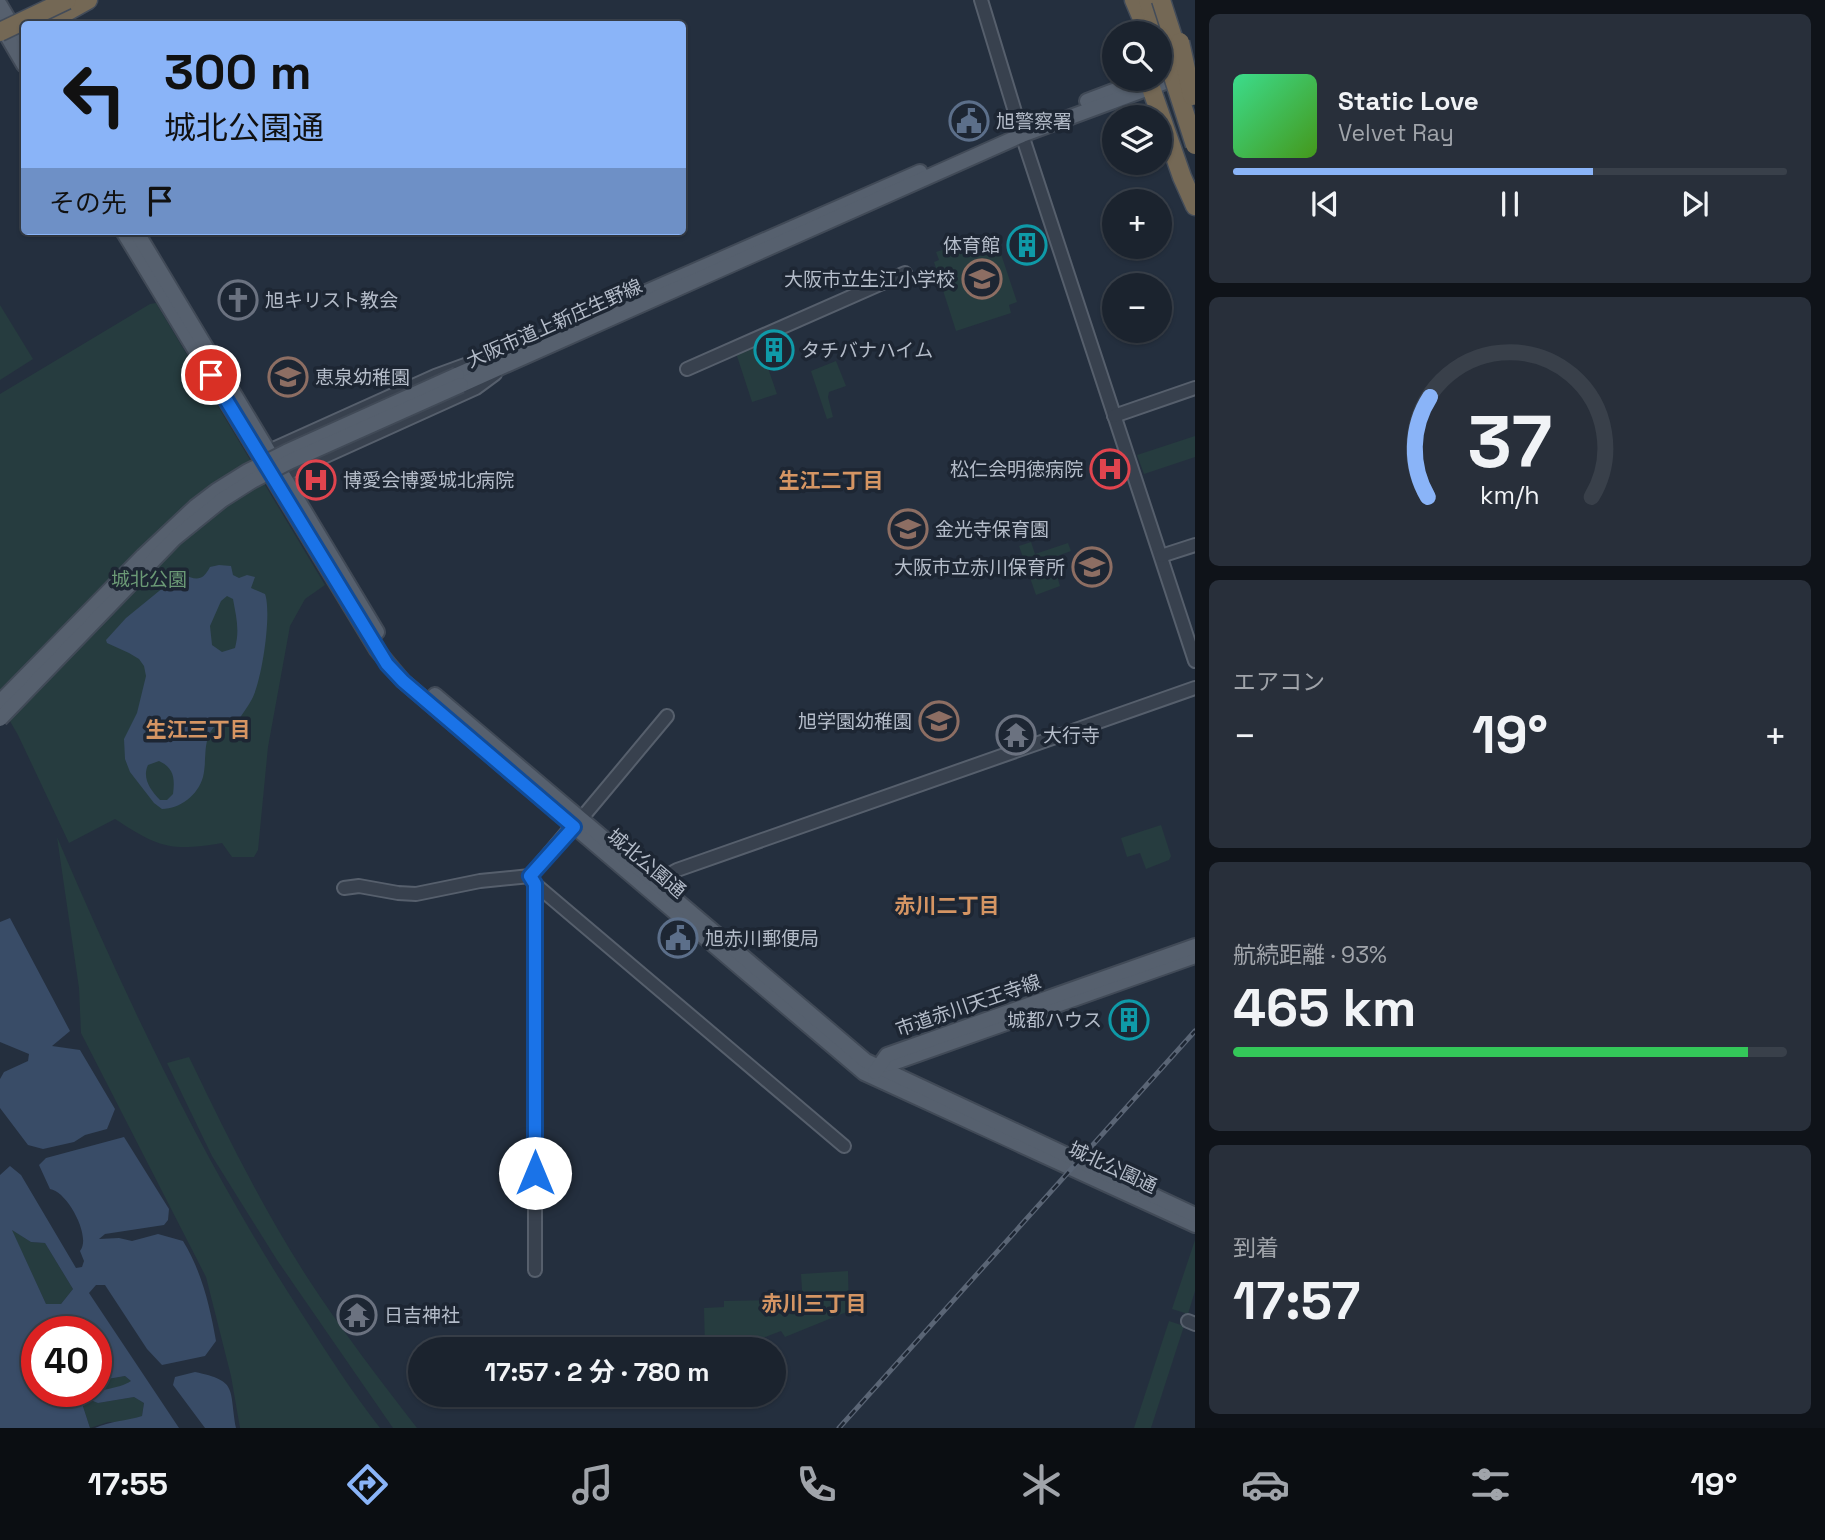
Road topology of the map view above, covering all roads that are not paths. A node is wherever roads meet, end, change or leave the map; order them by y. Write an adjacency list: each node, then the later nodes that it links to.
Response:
1 (67, 0): 9 (highway, bridge)
2 (88, 0): 10 (highway)
3 (981, 0): 29 (street)
4 (1135, 0): 11 (highway)
5 (1148, 0): 12 (highway)
6 (1161, 0): 28 (highway, bridge)
7 (1170, 0): 28 (highway, bridge)
8 (0, 5): 17 (main road)
9 (23, 21)
10 (50, 21)
11 (1143, 21)
12 (1155, 21)
13 (21, 22): 15 (highway, bridge)
14 (0, 24): 19 (main road)
15 (0, 32)
16 (21, 35): 18 (highway)
17 (21, 41)
18 (0, 45)
19 (21, 60)
20 (1195, 60): 22 (main road, 大阪市道上新庄生野線, bridge)
21 (1195, 71): 24 (main road, 大阪市道上新庄生野線, bridge)
22 (1172, 72)
23 (1172, 73): 30 (highway, bridge)
24 (1172, 76)
25 (1127, 91): 29 (main road, 大阪市道上新庄生野線)
26 (1155, 91): 32 (highway)
27 (1171, 91): 31 (highway, bridge)
28 (1194, 100)
29 (1021, 131): 36 (main road, 大阪市道上新庄生野線); 40 (street)
30 (1195, 145)
31 (1195, 151)
32 (1195, 206)
33 (126, 235): 41 (main road, 城北公園通)
34 (138, 235): 41 (main road, 城北公園通)
35 (905, 273): 37 (street)
36 (500, 361): 38 (main road, 大阪市道上新庄生野線); 41 (street); 42 (street)
37 (687, 369)
38 (459, 380): 47 (main road, 大阪市道上新庄生野線, bridge); 49 (main road, 大阪市道上新庄生野線, bridge)
39 (1195, 388): 40 (street)
40 (1114, 416): 44 (street)
41 (264, 453): 42 (main road, 城北公園通)
42 (279, 477): 50 (main road, 城北公園通)
43 (1195, 545): 44 (street)
44 (1161, 556): 45 (street)
45 (1195, 661)
46 (1195, 688): 53 (street)
47 (0, 702)
48 (667, 716): 50 (street)
49 (0, 719)
50 (578, 823): 51 (street); 53 (main road, 城北公園通)
51 (532, 880): 52 (street); 57 (street); 60 (street)
52 (344, 888)
53 (655, 888): 56 (main road, 城北公園通)
54 (1195, 946): 56 (main road, 市道赤川天王寺線)
55 (1195, 956): 56 (main road, 市道赤川天王寺線)
56 (876, 1071): 58 (main road, 城北公園通); 59 (main road, 城北公園通)
57 (844, 1146)
58 (1195, 1215)
59 (1195, 1225)
60 (535, 1270)

